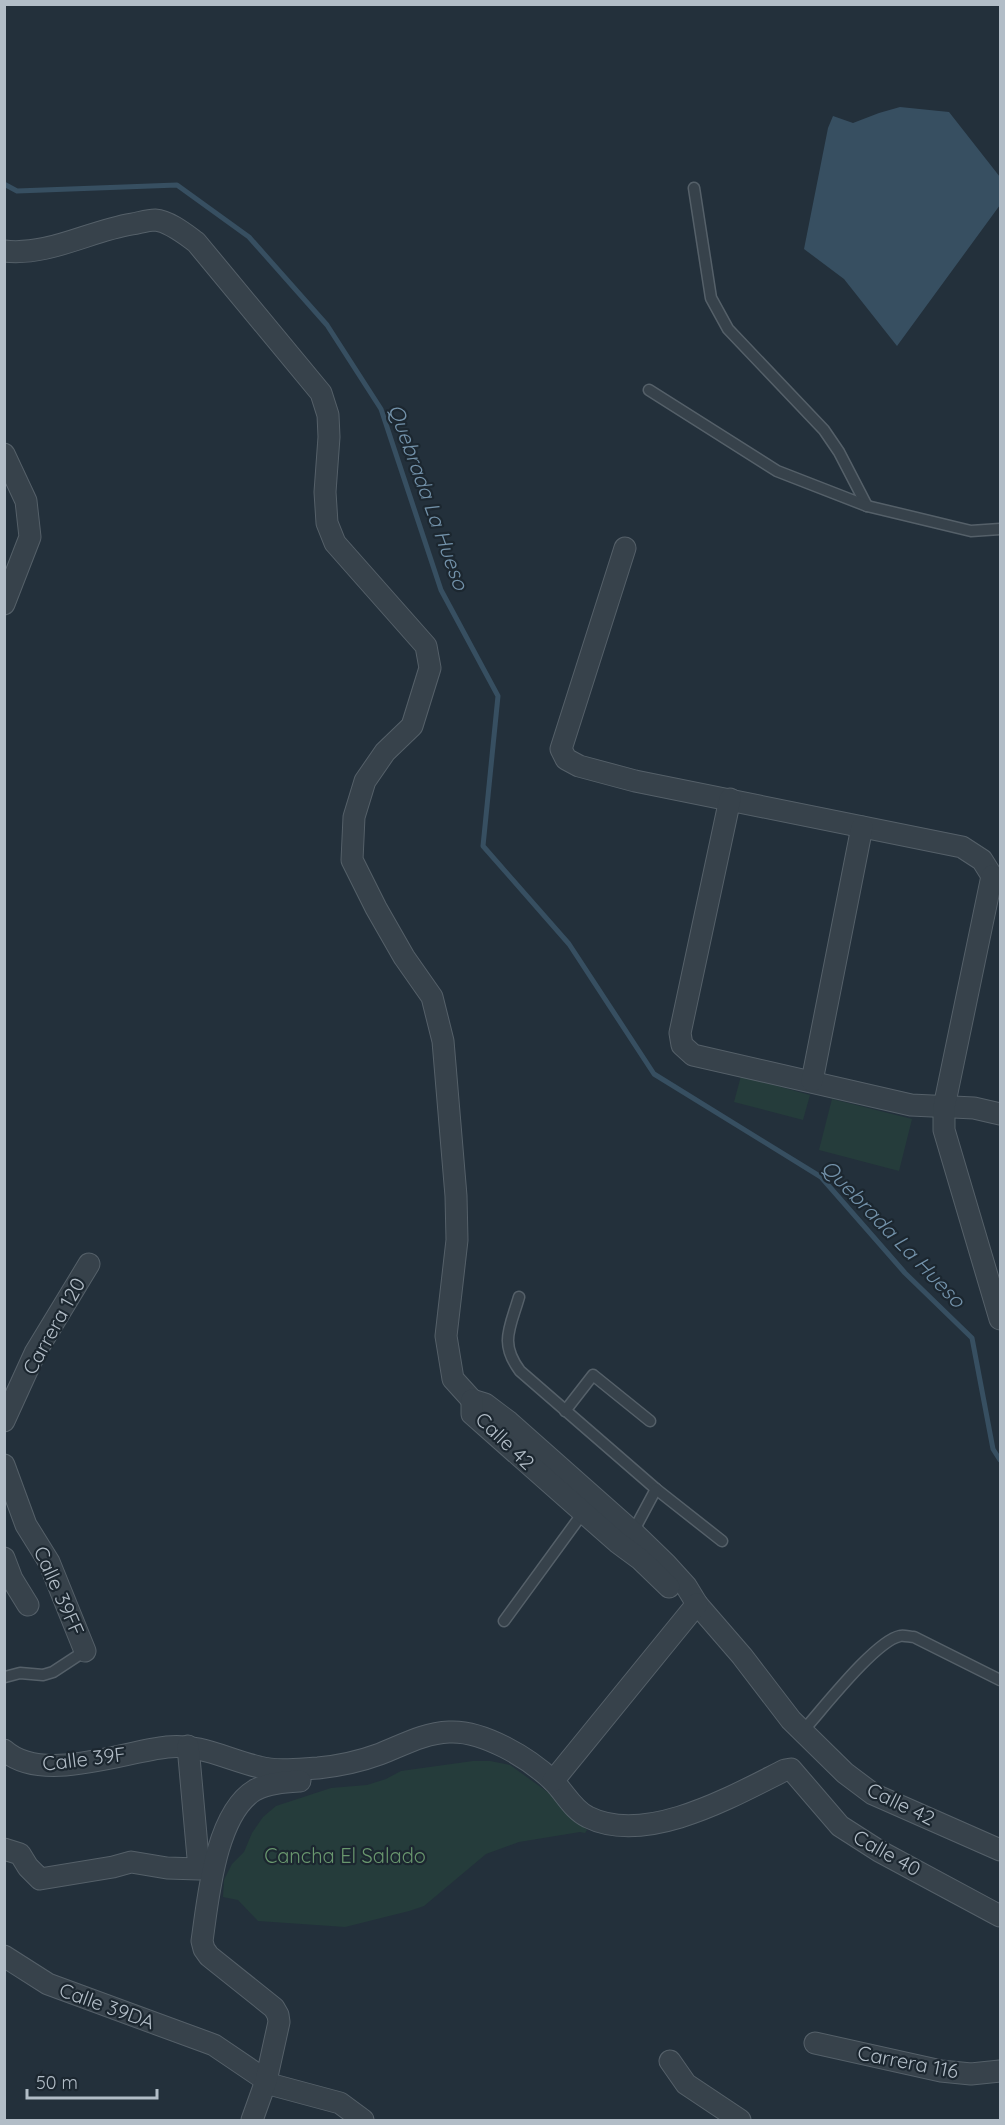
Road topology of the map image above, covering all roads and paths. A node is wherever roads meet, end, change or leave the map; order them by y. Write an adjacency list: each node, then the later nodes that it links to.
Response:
1 (694, 188): 5 (lane)
2 (4, 251): 26 (street, Calle 42)
3 (649, 390): 5 (lane)
4 (4, 454): 7 (street)
5 (867, 506): 6 (lane)
6 (1000, 529)
7 (30, 537): 9 (lane); 10 (street)
8 (625, 548): 11 (street)
9 (4, 585)
10 (4, 604)
11 (730, 799): 12 (street); 14 (street)
12 (862, 827): 13 (street); 14 (street)
13 (996, 878): 15 (street)
14 (812, 1081): 15 (street)
15 (944, 1107): 16 (street); 17 (street)
16 (1000, 1114)
17 (991, 1254): 20 (street)
18 (90, 1263): 22 (street, Carrera 120)
19 (519, 1297): 21 (lane)
20 (1000, 1319)
21 (565, 1411): 23 (lane); 25 (lane)
22 (4, 1421)
23 (650, 1421)
24 (4, 1465): 33 (street, Calle 39FF)
25 (656, 1489): 27 (lane); 28 (lane)
26 (589, 1505): 27 (street, Calle 42); 30 (street, Calle 42); 32 (lane)
27 (633, 1532): 30 (street, Calle 42)
28 (722, 1541)
29 (4, 1558): 31 (street)
30 (697, 1604): 36 (street, Calle 42); 40 (street)
31 (28, 1605)
32 (504, 1621)
33 (86, 1651): 34 (lane)
34 (5, 1677)
35 (1000, 1680): 36 (lane)
36 (802, 1732): 42 (street, Calle 42)
37 (178, 1746): 38 (street, Calle 39F); 39 (street); 41 (street)
38 (4, 1750)
39 (381, 1754): 40 (street); 48 (street)
40 (553, 1781): 43 (street, Calle 40)
41 (4, 1849)
42 (1000, 1850)
43 (1000, 1916)
44 (4, 1956): 48 (street, Calle 39DA)
45 (815, 2043): 47 (street, Carrera 116)
46 (670, 2061): 51 (street)
47 (1000, 2072)
48 (266, 2081): 49 (street); 50 (street, Calle 39DA)
49 (252, 2121)
50 (363, 2121)
51 (740, 2121)

